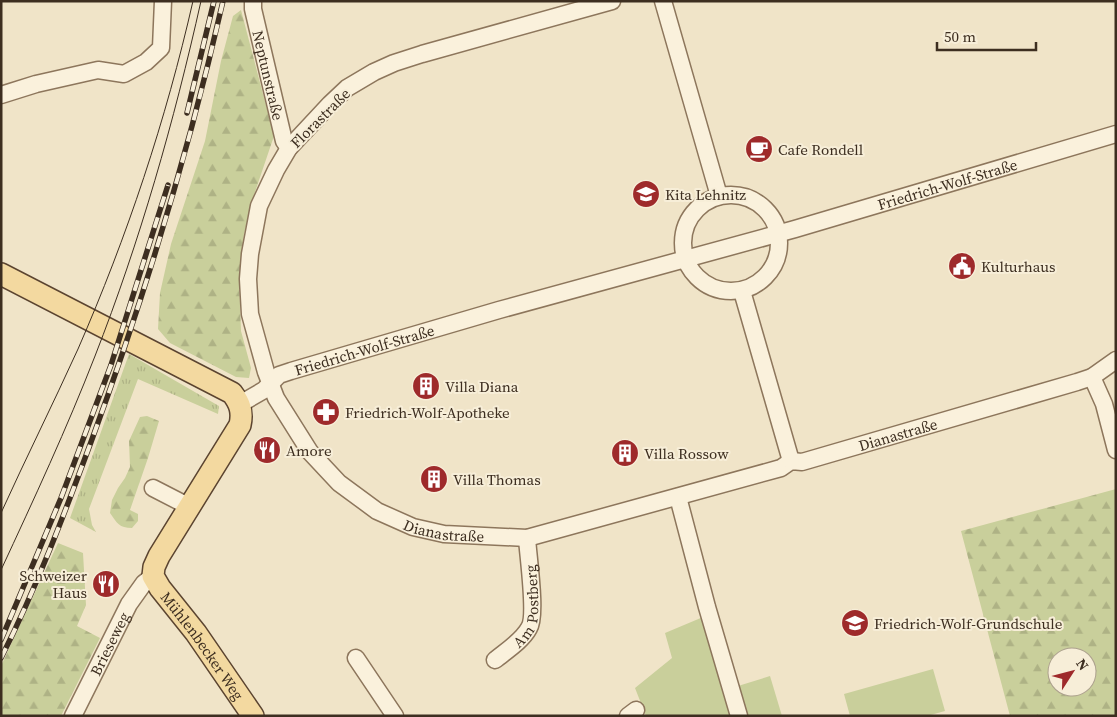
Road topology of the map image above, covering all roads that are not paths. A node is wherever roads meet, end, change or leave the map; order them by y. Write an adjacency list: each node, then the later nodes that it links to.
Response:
1 (163, 1): 5 (street)
2 (254, 1): 7 (street, Neptunstraße)
3 (612, 1): 7 (street, Florastraße)
4 (663, 1): 8 (street)
5 (1, 95)
6 (1116, 134): 9 (street, Friedrich-Wolf-Straße)
7 (289, 148): 15 (street, Florastraße)
8 (719, 196): 9 (street); 10 (street)
9 (779, 233): 10 (street, Friedrich-Wolf-Straße); 12 (street)
10 (685, 258): 12 (street); 15 (street, Friedrich-Wolf-Straße)
11 (1, 274): 16 (main road)
12 (742, 291): 18 (street)
13 (1116, 360): 14 (street, Dianastraße)
14 (1092, 377): 17 (street); 18 (street, Dianastraße)
15 (270, 384): 16 (street, Friedrich-Wolf-Straße); 22 (street, Dianastraße)
16 (240, 404): 21 (main road)
17 (1116, 450)
18 (791, 460): 20 (street, Dianastraße)
19 (153, 488): 21 (street)
20 (678, 496): 22 (street, Dianastraße); 29 (street)
21 (190, 507): 23 (main road)
22 (527, 538): 25 (street, Am Postberg)
23 (153, 576): 26 (street, Brieseweg); 27 (main road, Mühlenbecker Weg)
24 (356, 658): 28 (street)
25 (495, 660)
26 (73, 716)
27 (253, 716)
28 (395, 716)
29 (739, 716)

